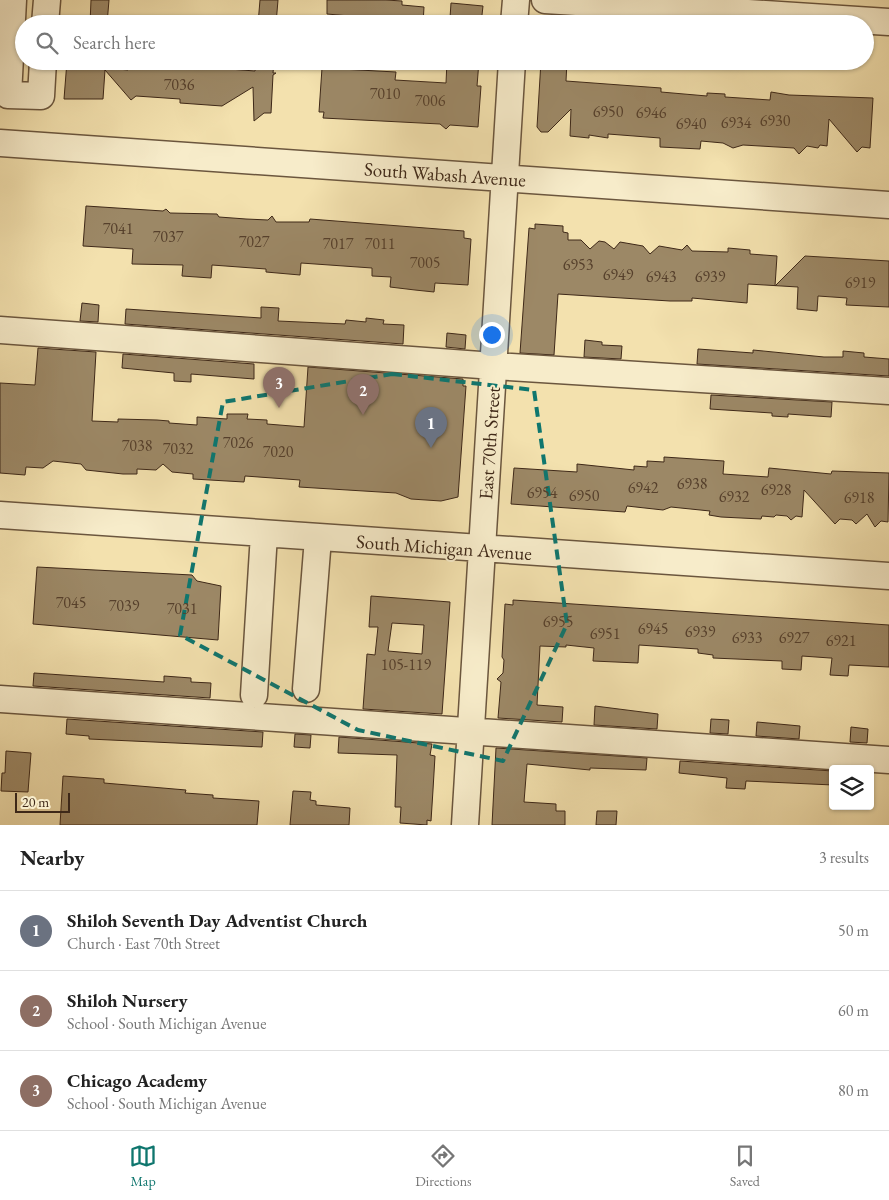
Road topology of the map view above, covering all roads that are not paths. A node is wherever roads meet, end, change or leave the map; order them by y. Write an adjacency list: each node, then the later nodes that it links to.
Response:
1 (13, 0): 10 (street)
2 (47, 0): 5 (street)
3 (516, 0): 6 (street)
4 (545, 0): 7 (street)
5 (46, 15)
6 (515, 15)
7 (780, 15)
8 (874, 21): 9 (street)
9 (889, 22)
10 (42, 70)
11 (512, 70): 13 (street, East 70th Street)
12 (0, 143): 13 (street, South Wabash Avenue)
13 (506, 178): 14 (street, South Wabash Avenue); 16 (street, East 70th Street)
14 (889, 205)
15 (0, 330): 16 (street)
16 (494, 366): 17 (street); 21 (street, East 70th Street)
17 (889, 391)
18 (0, 515): 19 (street, South Michigan Avenue)
19 (264, 534): 20 (street, South Michigan Avenue); 24 (street)
20 (318, 538): 21 (street, South Michigan Avenue); 23 (street)
21 (482, 549): 22 (street, South Michigan Avenue); 26 (street, East 70th Street)
22 (889, 576)
23 (306, 689)
24 (254, 695)
25 (0, 699): 26 (street)
26 (471, 732): 27 (street); 28 (street, East 70th Street)
27 (889, 760)
28 (465, 825)

